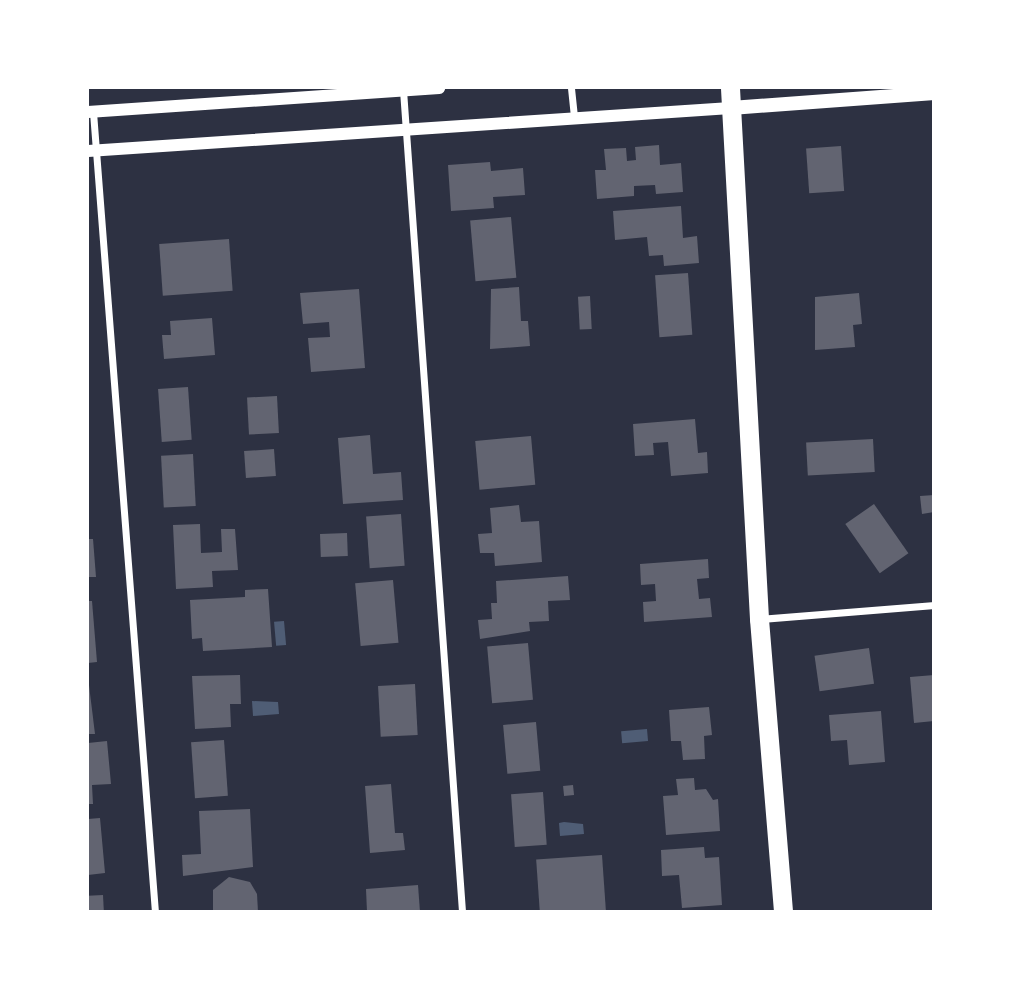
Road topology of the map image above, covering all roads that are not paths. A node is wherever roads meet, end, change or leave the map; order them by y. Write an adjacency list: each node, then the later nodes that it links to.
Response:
1 (439, 88): 4 (street)
2 (571, 88): 8 (street)
3 (730, 88): 6 (highway)
4 (403, 90): 7 (street); 9 (street)
5 (933, 93): 6 (main road)
6 (731, 108): 8 (street); 12 (highway)
7 (90, 112): 10 (street)
8 (574, 119): 9 (street)
9 (406, 130): 10 (street); 14 (street)
10 (92, 151): 13 (street)
11 (933, 605): 12 (street)
12 (759, 619): 15 (highway)
13 (155, 912)
14 (463, 912)
15 (783, 912)

